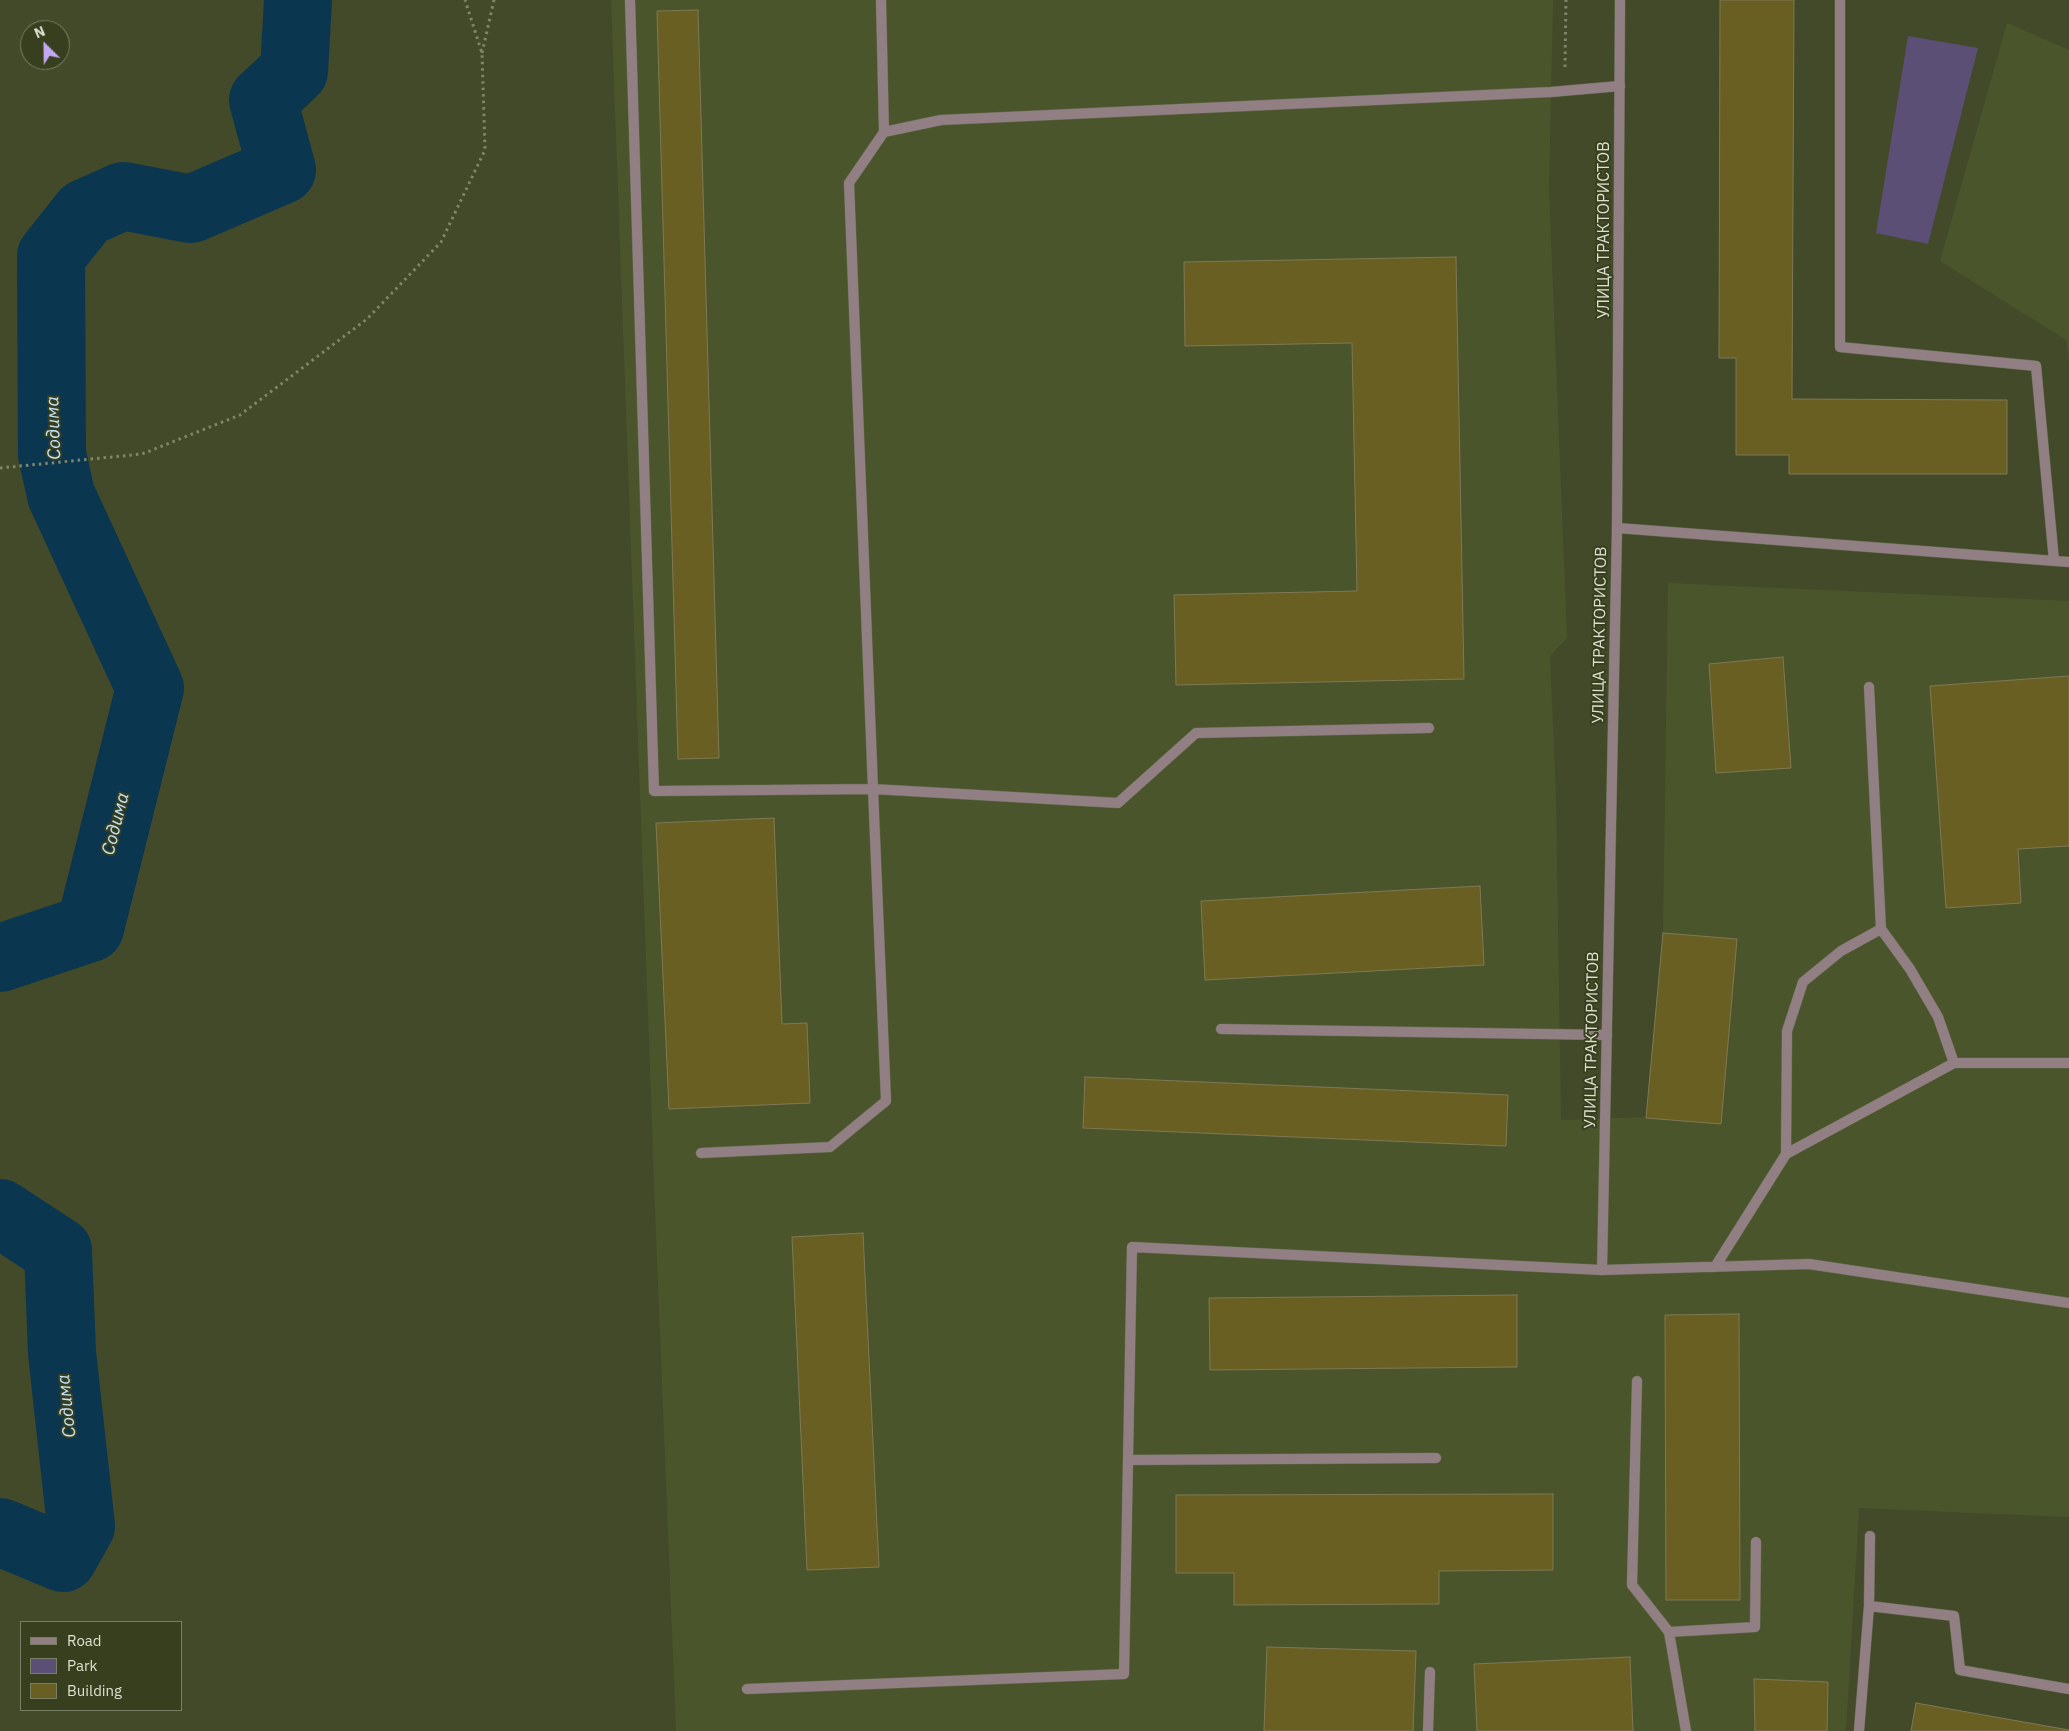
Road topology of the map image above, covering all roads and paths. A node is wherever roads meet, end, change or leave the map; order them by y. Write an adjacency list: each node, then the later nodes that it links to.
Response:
1 (465, 0): 8 (path)
2 (494, 0): 8 (path)
3 (630, 0): 18 (street)
4 (881, 0): 11 (street)
5 (1566, 0): 10 (path)
6 (1620, 0): 9 (street, УЛИЦА ТРАКТОРИСТОВ)
7 (1840, 0): 14 (street)
8 (482, 53): 12 (path)
9 (1620, 86): 10 (street); 13 (street, УЛИЦА ТРАКТОРИСТОВ)
10 (1565, 91): 11 (street)
11 (884, 132): 18 (street)
12 (0, 468)
13 (1617, 528): 14 (street); 21 (street, УЛИЦА ТРАКТОРИСТОВ)
14 (2054, 561): 15 (street)
15 (2069, 562)
16 (1869, 687): 19 (street)
17 (1429, 728): 18 (street)
18 (873, 790): 24 (street)
19 (1882, 929): 22 (street); 25 (street)
20 (1221, 1029): 21 (street)
21 (1607, 1035): 27 (street, УЛИЦА ТРАКТОРИСТОВ)
22 (1954, 1063): 23 (street); 25 (street)
23 (2069, 1063)
24 (701, 1153)
25 (1786, 1154): 26 (street)
26 (1715, 1267): 27 (street); 28 (street)
27 (1602, 1270): 31 (street)
28 (2069, 1303)
29 (1637, 1381): 35 (street)
30 (1436, 1458): 31 (street)
31 (1128, 1460): 37 (street)
32 (1870, 1536): 34 (street)
33 (1756, 1542): 35 (street)
34 (1869, 1606): 38 (street); 41 (street)
35 (1669, 1632): 40 (street)
36 (1430, 1672): 39 (street)
37 (747, 1689)
38 (2069, 1689)
39 (1428, 1731)
40 (1686, 1731)
41 (1859, 1731)

